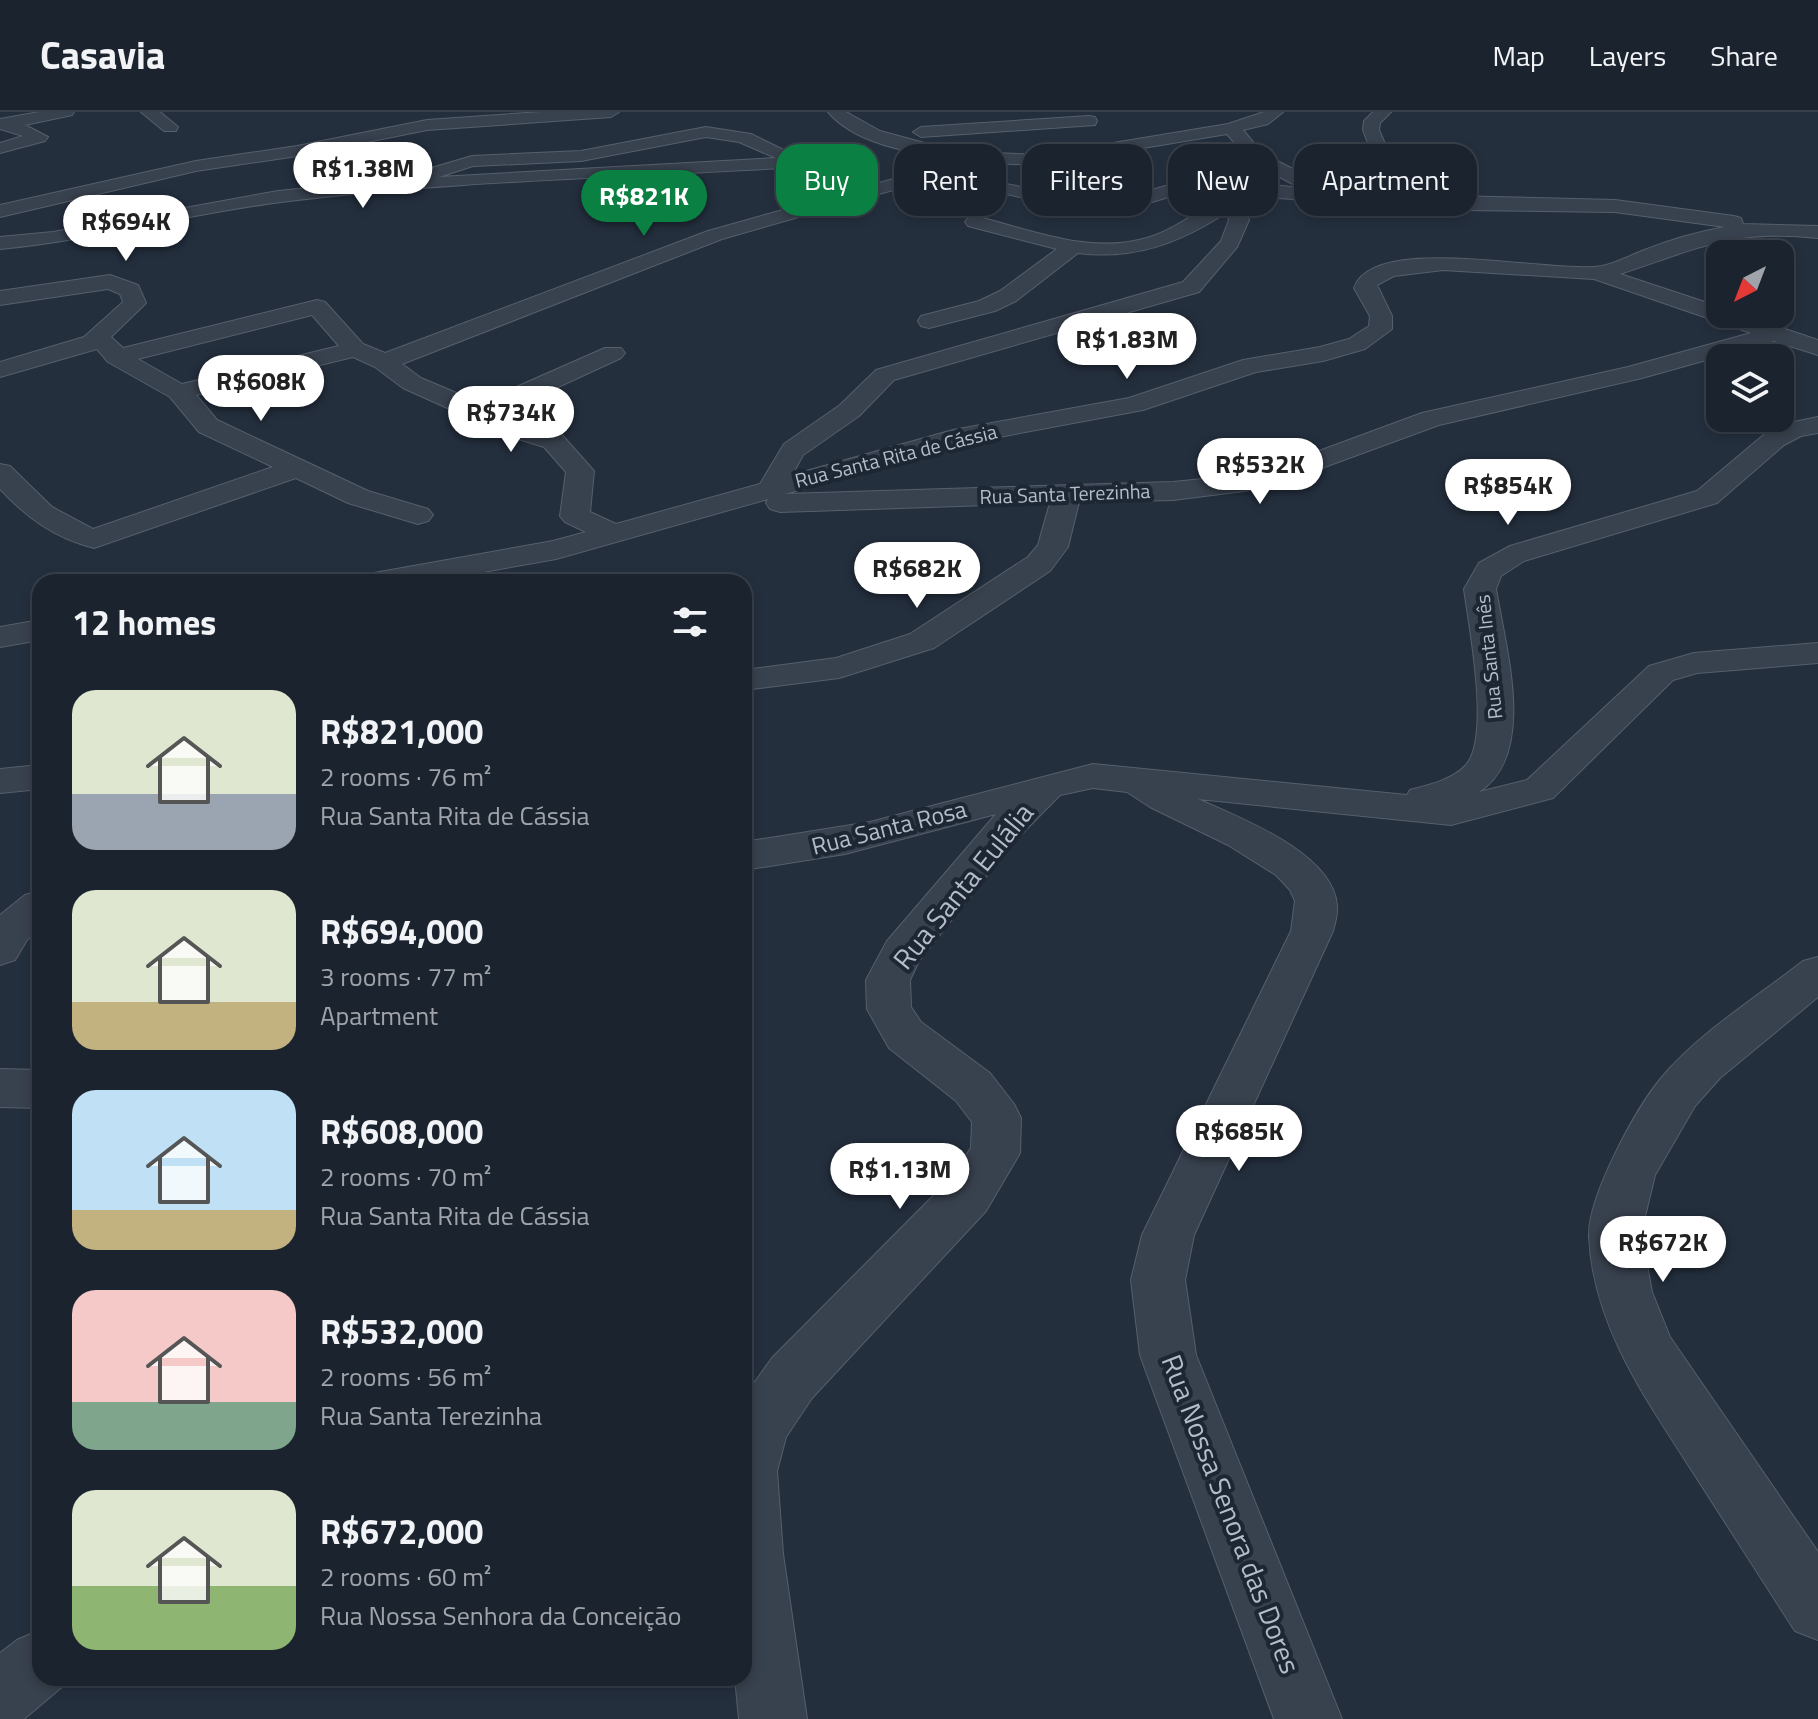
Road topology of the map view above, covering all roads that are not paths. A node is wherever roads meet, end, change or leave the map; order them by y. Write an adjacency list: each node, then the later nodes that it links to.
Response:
1 (66, 112): 8 (street)
2 (149, 112): 9 (street)
3 (611, 112): 22 (street)
4 (836, 112): 11 (street)
5 (1275, 112): 10 (street)
6 (1383, 112): 13 (street)
7 (1089, 121): 11 (street)
8 (4, 123): 14 (street)
9 (170, 127)
10 (1229, 129): 15 (street); 16 (street)
11 (880, 135): 12 (street)
12 (912, 144)
13 (1377, 144)
14 (0, 148)
15 (1006, 159)
16 (1281, 172): 17 (street); 20 (street)
17 (1294, 178)
18 (894, 184): 41 (street)
19 (393, 185): 19 (street); 29 (street)
20 (1006, 189)
21 (1477, 203): 26 (street)
22 (0, 211)
23 (1206, 216): 30 (street)
24 (1237, 216): 48 (street)
25 (975, 222): 28 (street)
26 (1765, 226): 27 (street, Rua Santa Rita de Cássia); 32 (street, Rua Santa Rita de Cássia)
27 (1818, 232)
28 (1040, 239): 30 (street); 31 (street)
29 (0, 243)
30 (1073, 247): 34 (street)
31 (997, 252)
32 (1596, 273): 35 (street); 48 (street, Rua Santa Rita de Cássia)
33 (0, 298): 36 (street)
34 (929, 321)
35 (1777, 333): 37 (street); 49 (street, Rua Santa Terezinha)
36 (92, 342): 40 (street); 42 (street)
37 (1818, 348)
38 (355, 349): 40 (street); 41 (street); 43 (street)
39 (613, 353): 44 (street)
40 (117, 357): 43 (street)
41 (384, 362): 44 (street)
42 (0, 370)
43 (179, 392): 46 (street)
44 (480, 413): 52 (street)
45 (1818, 425): 62 (street, Rua Santa Inês)
46 (298, 468): 47 (street); 51 (street)
47 (0, 472)
48 (772, 489): 50 (street, Rua Santa Rita de Cássia)
49 (1067, 494): 50 (street, Rua Santa Terezinha); 57 (street)
50 (715, 505): 52 (street, Rua Santa Rita de Cássia)
51 (418, 515)
52 (614, 534): 53 (street, Rua Santa Rita de Cássia)
53 (426, 574)
54 (32, 631): 55 (street)
55 (0, 637)
56 (1818, 653): 62 (street, Rua Santa Rosa)
57 (752, 679)
58 (1126, 777): 61 (street, Rua Santa Rosa); 62 (street, Rua Santa Rosa); 75 (street, Rua Nossa Senora das Dores)
59 (32, 778): 60 (street)
60 (0, 781)
61 (1050, 783): 63 (street, Rua Santa Rosa); 69 (street, Rua Santa Eulália)
62 (1391, 807)
63 (752, 855)
64 (32, 911): 65 (street)
65 (0, 949)
66 (1818, 973): 71 (street)
67 (0, 1088): 68 (street)
68 (32, 1089)
69 (752, 1453)
70 (752, 1554): 74 (street, Rua Santa Eulália)
71 (1818, 1608)
72 (32, 1670): 73 (street)
73 (0, 1696)
74 (773, 1719)
75 (1308, 1719)

